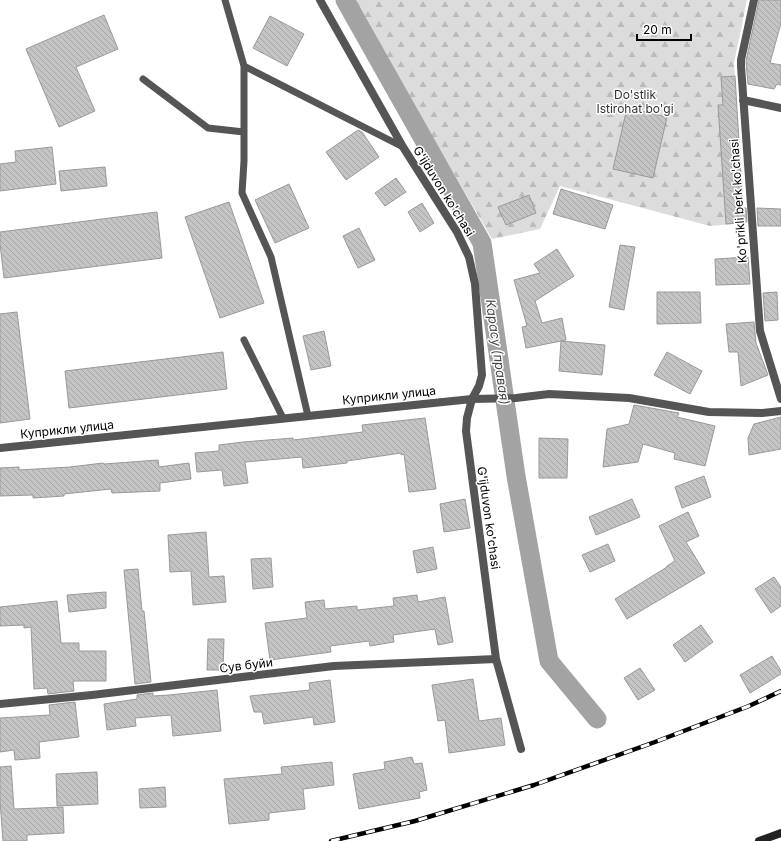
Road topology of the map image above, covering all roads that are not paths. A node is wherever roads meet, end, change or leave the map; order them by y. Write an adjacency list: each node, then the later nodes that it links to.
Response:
1 (226, 0): 4 (lane)
2 (320, 0): 9 (street)
3 (754, 0): 6 (street, Ko'prikli berk ko'chasi)
4 (244, 66): 8 (lane); 9 (lane, G'ijduvon ko'chasi)
5 (143, 79): 8 (lane)
6 (744, 100): 7 (street); 12 (street, Ko'prikli berk ko'chasi)
7 (781, 108)
8 (244, 132): 14 (lane)
9 (403, 147): 11 (street, G'ijduvon ko'chasi)
10 (244, 340): 15 (lane)
11 (472, 399): 13 (street, Куприкли улица); 14 (street, Куприкли улица); 17 (street, G'ijduvon ko'chasi)
12 (781, 399)
13 (781, 411)
14 (308, 416): 15 (street, Куприкли улица)
15 (283, 418): 16 (street, Куприкли улица)
16 (0, 448)
17 (496, 659): 18 (street, Сув буйи); 19 (street, G'ijduvon ko'chasi)
18 (0, 704)
19 (521, 749)
20 (781, 833): 21 (main road)
21 (759, 841)

